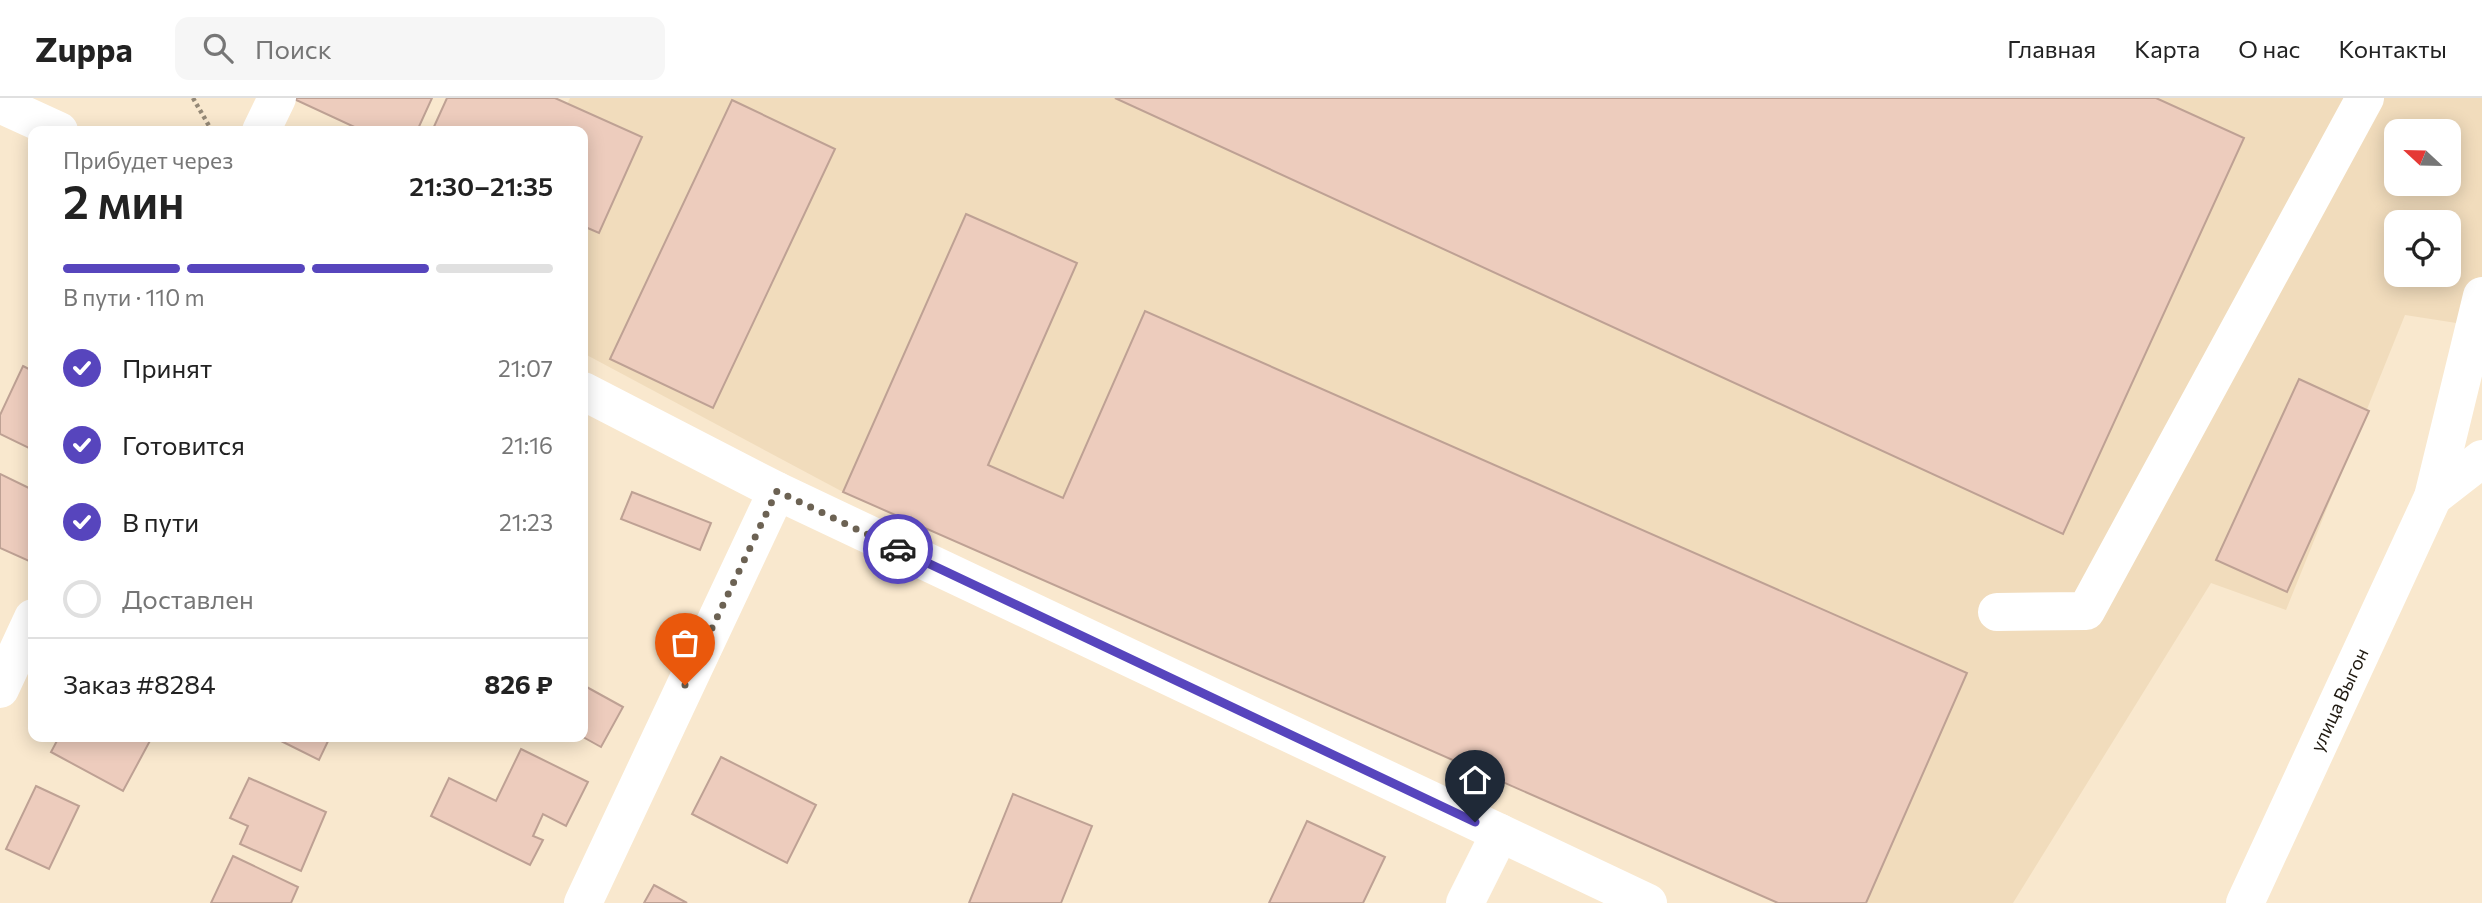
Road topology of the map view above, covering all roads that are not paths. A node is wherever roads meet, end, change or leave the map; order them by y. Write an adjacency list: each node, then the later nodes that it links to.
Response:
1 (277, 98): 5 (street)
2 (2365, 98): 11 (street)
3 (0, 104): 4 (street)
4 (48, 126)
5 (263, 126)
6 (2482, 296): 10 (street, улица Выгон)
7 (588, 394): 9 (street)
8 (2482, 458): 10 (street)
9 (777, 491): 14 (street); 15 (street)
10 (2433, 497): 18 (street, улица Выгон)
11 (1997, 612)
12 (28, 629): 13 (street)
13 (0, 689)
14 (1500, 833): 16 (street); 17 (street)
15 (583, 903)
16 (1465, 903)
17 (1648, 903)
18 (2245, 903)

